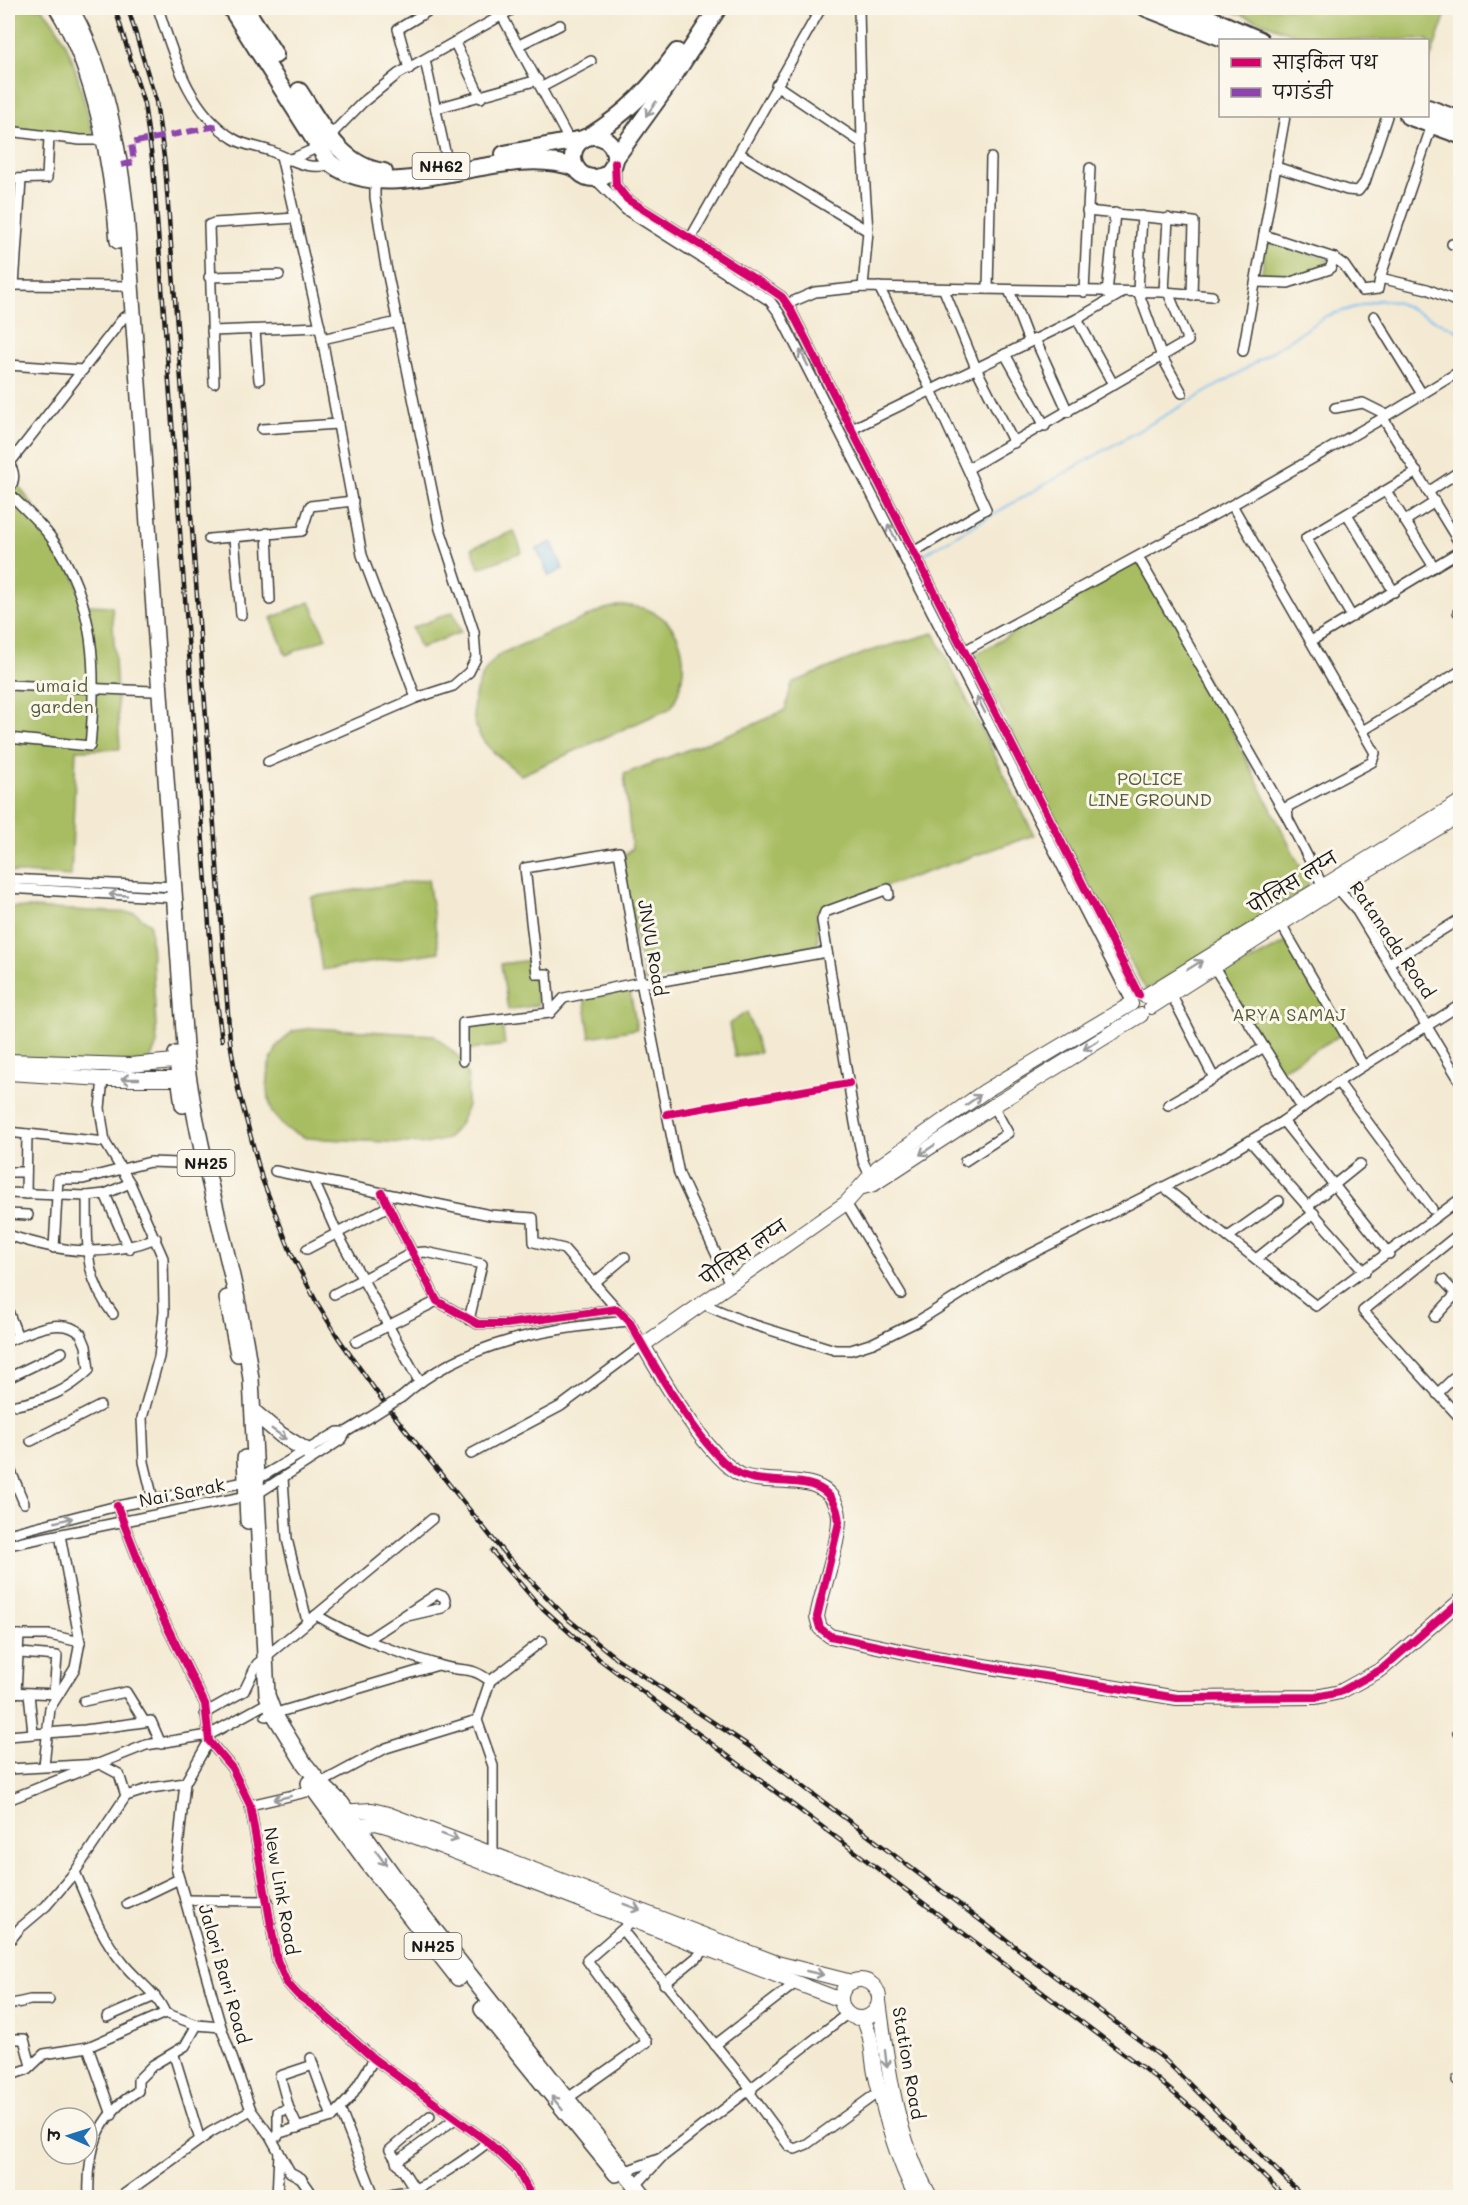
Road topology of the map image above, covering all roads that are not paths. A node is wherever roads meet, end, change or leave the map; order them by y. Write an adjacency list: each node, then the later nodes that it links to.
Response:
1 (57, 8): 37 (main road, NH25)
2 (70, 8): 68 (main road, NH25)
3 (158, 8): 42 (street)
4 (231, 8): 38 (highway, NH62)
5 (245, 8): 38 (highway, NH62)
6 (433, 8): 22 (street)
7 (515, 8): 14 (street)
8 (706, 8): 36 (highway, NH62)
9 (718, 8): 44 (highway, one-way to 44)
10 (820, 8): 24 (street)
11 (859, 8): 39 (street)
12 (1146, 8): 16 (highway)
13 (1186, 8): 17 (highway)
14 (502, 16): 18 (street); 19 (street)
15 (560, 25): 19 (street)
16 (1225, 39)
17 (1258, 39)
18 (455, 43): 20 (street); 25 (street)
19 (519, 45): 23 (street)
20 (425, 60): 22 (street); 26 (street)
21 (591, 61): 23 (street)
22 (409, 69): 38 (street)
23 (540, 84): 25 (street); 36 (street)
24 (776, 85): 39 (street); 40 (street)
25 (481, 98): 26 (street)
26 (437, 108): 46 (street)
27 (1429, 108): 31 (highway)
28 (1286, 117): 47 (street)
29 (1387, 117): 47 (street)
30 (1411, 117): 32 (highway)
31 (1461, 120)
32 (1432, 125): 34 (highway); 65 (street)
33 (8, 131): 35 (street)
34 (1461, 135)
35 (50, 137): 37 (street); 53 (street)
36 (580, 138): 44 (highway); 46 (highway, NH62); 48 (highway)
37 (104, 140): 68 (main road, NH25)
38 (325, 142): 41 (highway, NH62); 42 (street); 45 (highway, NH62)
39 (862, 143): 59 (street)
40 (739, 153): 59 (street); 61 (street)
41 (346, 156): 45 (street); 50 (highway, NH62)
42 (285, 158): 45 (street); 57 (street)
43 (992, 158): 71 (street)
44 (616, 160): 51 (highway); 61 (street)
45 (331, 164): 50 (highway, NH62)
46 (448, 165): 50 (highway, NH62)
47 (1276, 166): 60 (street)
48 (576, 168): 50 (highway, NH62); 51 (highway, NH62)
49 (1090, 168): 54 (street)
50 (375, 175): 86 (street)
51 (595, 179): 162 (street, one-way to 51)
52 (8, 180): 53 (street)
53 (21, 180): 67 (street)
54 (1087, 211): 55 (street); 75 (street)
55 (1114, 213): 56 (street); 77 (street)
56 (1142, 216): 58 (street); 74 (street)
57 (296, 218): 64 (street); 87 (street)
58 (1168, 218): 76 (street); 79 (street)
59 (868, 231): 69 (street)
60 (1264, 235): 62 (street); 66 (street)
61 (690, 239): 82 (street)
62 (1334, 258): 65 (street); 66 (street)
63 (279, 274): 64 (street)
64 (209, 277): 88 (street)
65 (1380, 278): 81 (street)
66 (1256, 282): 92 (street)
67 (11, 286): 68 (street)
68 (125, 286): 84 (main road, NH25); 153 (main road, NH25)
69 (863, 287): 70 (street); 82 (street)
70 (879, 287): 72 (street); 102 (street)
71 (988, 289): 72 (street); 73 (street)
72 (944, 290): 96 (street)
73 (1009, 290): 75 (street); 91 (street)
74 (1138, 291): 76 (street); 78 (street); 94 (street)
75 (1084, 292): 77 (street)
76 (1166, 292): 79 (street); 94 (street)
77 (1107, 293): 78 (street)
78 (1122, 293): 85 (street)
79 (1192, 296): 80 (street)
80 (1212, 297)
81 (1461, 303)
82 (787, 304): 111 (street)
83 (1374, 316): 104 (street)
84 (124, 317): 97 (street); 142 (main road, NH25)
85 (1077, 319): 91 (street); 101 (street)
86 (398, 322): 90 (street); 143 (street)
87 (320, 327): 89 (street); 90 (street)
88 (212, 331): 89 (street); 100 (street)
89 (255, 331): 99 (street)
90 (322, 339): 108 (street)
91 (1032, 341): 93 (street); 106 (street)
92 (1243, 351)
93 (1005, 354): 96 (street); 109 (street)
94 (1162, 357): 101 (street); 103 (street)
95 (8, 365): 97 (street)
96 (976, 368): 102 (street); 112 (street)
97 (83, 370): 113 (street)
98 (1461, 371): 104 (street)
99 (259, 380)
100 (214, 383)
101 (1113, 384): 106 (street)
102 (932, 390): 111 (street); 114 (street)
103 (1182, 393)
104 (1422, 394): 107 (street)
105 (1335, 408): 107 (street)
106 (1068, 412): 109 (street)
107 (1385, 416): 116 (street); 122 (street)
108 (338, 424): 110 (street); 120 (street)
109 (1045, 426): 112 (street)
110 (262, 429)
111 (852, 429): 129 (street)
112 (1014, 443): 114 (street)
113 (8, 464): 117 (street)
114 (969, 468): 129 (street)
115 (1461, 471): 119 (street)
116 (1417, 472): 118 (street); 119 (street)
117 (8, 491): 141 (street)
118 (1386, 491): 123 (street); 124 (street)
119 (1428, 492): 121 (street)
120 (353, 501): 125 (street); 143 (street)
121 (1435, 502): 124 (street); 128 (street)
122 (1232, 505): 131 (street); 137 (street)
123 (1347, 514): 133 (street); 136 (street)
124 (1405, 521): 132 (street)
125 (267, 533): 126 (street); 134 (street)
126 (234, 538): 127 (street); 135 (street)
127 (209, 539)
128 (1461, 543)
129 (915, 551): 138 (street)
130 (1461, 551): 132 (street)
131 (1138, 556): 138 (street); 149 (street, Ratanada Road)
132 (1434, 567): 133 (street)
133 (1394, 592): 136 (street)
134 (270, 600)
135 (241, 615)
136 (1352, 617): 137 (street)
137 (1311, 641): 144 (street)
138 (964, 651): 162 (street)
139 (1461, 671): 144 (street)
140 (8, 685): 141 (street)
141 (96, 689): 142 (street); 145 (street)
142 (152, 691): 153 (main road, NH25)
143 (416, 698): 146 (street)
144 (1364, 730): 149 (street)
145 (8, 738)
146 (268, 762)
147 (1461, 802): 151 (street, पोलिस लय्न)
148 (1461, 815): 151 (street)
149 (1288, 819): 151 (street, Ratanada Road)
150 (8, 879): 153 (street)
151 (1330, 887): 156 (street); 158 (street, Ratanada Road); 162 (street, पोलिस लय्न, one-way to 151)
152 (8, 888): 153 (street, one-way to 152)
153 (171, 892): 168 (main road, NH25)
154 (890, 896): 157 (street)
155 (1461, 920): 158 (street)
156 (1281, 924): 159 (street); 170 (street)
157 (827, 952): 160 (street); 193 (street)
158 (1389, 963): 165 (street, Ratanada Road)
159 (1214, 967): 161 (street); 166 (street)
160 (641, 982): 164 (street); 164 (street, JNVU Road); 228 (street, JNVU Road)
161 (1171, 994): 162 (street); 172 (street)
162 (1140, 1003): 178 (street, पोलिस लय्न, one-way to 178); 193 (street, पोलिस लय्न, one-way to 162)
163 (1461, 1005): 165 (street)
164 (550, 1013): 169 (street)
165 (1428, 1025): 170 (street); 173 (street, Ratanada Road)
166 (1264, 1047): 172 (street); 179 (street)
167 (8, 1061): 168 (street)
168 (181, 1061): 175 (main road, NH25)
169 (463, 1062)
170 (1364, 1065): 176 (street)
171 (8, 1073): 174 (street)
172 (1214, 1077): 177 (street)
173 (1460, 1078)
174 (103, 1079): 175 (street, one-way to 174); 184 (street)
175 (183, 1079): 186 (main road, NH25)
176 (1338, 1082): 179 (street); 207 (street)
177 (1168, 1105)
178 (993, 1106): 185 (street); 193 (street, पोलिस लय्न, one-way to 193)
179 (1302, 1108): 180 (street)
180 (1283, 1121): 183 (street); 195 (street)
181 (8, 1132): 182 (street)
182 (27, 1134): 184 (street); 191 (street)
183 (1250, 1141): 196 (street); 208 (street)
184 (105, 1142): 188 (street)
185 (965, 1161)
186 (201, 1164): 188 (street); 252 (main road, NH25); 261 (main road, NH25)
187 (1360, 1164): 195 (street)
188 (121, 1168): 194 (street); 201 (street)
189 (275, 1171): 192 (street)
190 (8, 1172): 191 (street)
191 (26, 1172): 199 (street)
192 (313, 1179): 198 (street); 211 (street)
193 (868, 1182): 205 (street, पोलिस लय्न)
194 (130, 1183): 200 (street); 215 (street)
195 (1334, 1185): 208 (street); 221 (street)
196 (1165, 1188): 214 (street); 233 (street)
197 (8, 1192): 199 (street)
198 (382, 1193): 206 (street); 227 (street)
199 (26, 1194): 201 (street)
200 (105, 1194): 202 (street); 217 (street)
201 (57, 1195): 202 (street); 216 (street)
202 (87, 1196): 219 (street)
203 (1461, 1199): 221 (street)
204 (1279, 1201): 214 (street)
205 (846, 1203): 228 (street, पोलिस लय्न); 230 (street)
206 (389, 1206): 211 (street); 220 (street)
207 (1432, 1209)
208 (1311, 1210): 223 (street); 224 (street)
209 (8, 1214): 210 (street)
210 (28, 1215)
211 (337, 1233): 218 (street); 225 (street)
212 (1461, 1233): 249 (street)
213 (8, 1235): 216 (street)
214 (1228, 1237): 223 (street)
215 (156, 1238): 217 (street); 263 (street)
216 (54, 1248): 219 (street)
217 (129, 1249): 219 (street)
218 (307, 1249)
219 (88, 1250): 236 (street)
220 (412, 1254): 225 (street); 232 (street); 238 (street)
221 (1389, 1254): 224 (street)
222 (625, 1257): 227 (street)
223 (1256, 1259): 224 (street)
224 (1365, 1272)
225 (362, 1279): 229 (street); 240 (street)
226 (1443, 1280): 231 (street)
227 (594, 1283): 234 (street)
228 (730, 1286): 233 (street, पोलिस लय्न)
229 (334, 1294)
230 (901, 1294)
231 (1459, 1294): 237 (street)
232 (437, 1301): 238 (street); 240 (street)
233 (703, 1304): 244 (street, पोलिस लय्न)
234 (617, 1309): 238 (street); 239 (street)
235 (8, 1311): 241 (street)
236 (113, 1314)
237 (1435, 1317)
238 (469, 1320)
239 (629, 1321): 244 (street); 248 (street, Nai Sarak)
240 (387, 1326): 243 (street); 248 (street)
241 (18, 1337): 242 (street); 250 (street)
242 (8, 1341)
243 (357, 1342)
244 (642, 1345): 257 (street); 271 (street)
245 (62, 1352): 247 (street)
246 (1461, 1371): 249 (street)
247 (8, 1378)
248 (420, 1381): 254 (street, Nai Sarak, bridge)
249 (1437, 1394): 253 (street)
250 (16, 1406)
251 (100, 1406): 255 (street)
252 (254, 1412): 256 (main road, one-way to 256); 261 (main road, NH25)
253 (1461, 1418)
254 (346, 1432): 256 (street, Nai Sarak); 259 (street, Nai Sarak)
255 (31, 1441)
256 (307, 1452): 261 (street, Nai Sarak)
257 (471, 1455)
258 (8, 1465): 262 (street)
259 (283, 1478): 261 (street, Nai Sarak); 274 (street)
260 (8, 1482): 262 (street)
261 (251, 1488): 263 (street); 267 (street, Nai Sarak); 282 (main road, NH25)
262 (18, 1489): 264 (street)
263 (153, 1499): 265 (street)
264 (24, 1503)
265 (117, 1506): 267 (street); 268 (street, one-way to 265)
266 (432, 1519): 272 (street)
267 (122, 1522): 269 (street, Nai Sarak); 290 (street)
268 (8, 1534)
269 (60, 1535): 270 (street, Nai Sarak); 279 (street)
270 (8, 1545)
271 (1461, 1601)
272 (316, 1615): 274 (street); 277 (street)
273 (403, 1617): 277 (street)
274 (307, 1621): 282 (street)
275 (8, 1635): 276 (street)
276 (20, 1635): 279 (street); 281 (street)
277 (367, 1640): 283 (street)
278 (542, 1641): 284 (street)
279 (80, 1642): 287 (street)
280 (8, 1652): 281 (street)
281 (18, 1652): 285 (street); 287 (street)
282 (261, 1661): 289 (main road, NH25); 290 (street)
283 (438, 1665): 284 (street); 289 (street)
284 (489, 1681): 291 (street)
285 (12, 1692): 286 (street)
286 (29, 1694): 287 (street); 294 (street)
287 (56, 1694): 293 (street)
288 (84, 1701): 292 (street)
289 (268, 1709): 296 (street); 302 (main road, NH25)
290 (205, 1713): 296 (street)
291 (477, 1720): 302 (street, New Link Road); 308 (street)
292 (144, 1721): 293 (street); 297 (street)
293 (45, 1732): 294 (street); 299 (street)
294 (33, 1733): 295 (street)
295 (8, 1736)
296 (209, 1738): 297 (street); 301 (street, Jalori Bari Road); 305 (street, New Link Road)
297 (161, 1744): 298 (street)
298 (100, 1764): 299 (street); 303 (street); 304 (street)
299 (44, 1766): 300 (street)
300 (8, 1769)
301 (185, 1783): 303 (street); 310 (street, Jalori Bari Road)
302 (316, 1787): 305 (street, New Link Road, one-way to 305); 306 (main road, NH25)
303 (126, 1796): 309 (street)
304 (8, 1800)
305 (250, 1805): 312 (street, New Link Road)
306 (340, 1812): 307 (main road, NH25); 308 (street, one-way to 308)
307 (350, 1827): 308 (street); 340 (main road, NH25, one-way to 340); 355 (main road, NH25, one-way to 307)
308 (493, 1859): 314 (street); 318 (street, one-way to 318)
309 (75, 1872): 315 (street); 320 (street)
310 (179, 1879): 311 (street, Jalori Bari Road); 313 (street)
311 (185, 1900): 312 (street); 330 (street, Jalori Bari Road)
312 (268, 1901): 335 (street, New Link Road)
313 (127, 1904)
314 (627, 1926): 316 (street); 319 (street); 340 (street)
315 (8, 1943)
316 (708, 1948): 317 (street); 319 (street)
317 (797, 1982): 322 (street); 332 (street)
318 (852, 1982): 322 (street); 323 (street)
319 (664, 1984): 332 (street)
320 (155, 1996): 325 (street); 327 (street)
321 (49, 2000): 324 (street)
322 (841, 2000): 326 (street)
323 (879, 2001): 328 (street); 366 (street, Station Road, one-way to 366)
324 (8, 2005)
325 (165, 2013): 329 (street); 333 (street)
326 (847, 2014): 328 (street); 338 (street)
327 (107, 2017)
328 (862, 2019): 339 (street, Station Road)
329 (197, 2025): 330 (street); 334 (street)
330 (221, 2027): 343 (street, Jalori Bari Road)
331 (8, 2035): 336 (street)
332 (715, 2045): 338 (street)
333 (88, 2047): 336 (street); 344 (street)
334 (174, 2055): 344 (street); 350 (street)
335 (374, 2059): 342 (street); 347 (street, New Link Road)
336 (31, 2066): 337 (street)
337 (8, 2076)
338 (751, 2091): 339 (street); 353 (street)
339 (880, 2091): 365 (street, Station Road)
340 (568, 2098): 355 (main road, NH25)
341 (289, 2109): 346 (street); 348 (street); 349 (street)
342 (340, 2109): 346 (street); 363 (street)
343 (251, 2110): 350 (street); 352 (street, Jalori Bari Road)
344 (112, 2115): 359 (street)
345 (430, 2116): 354 (street)
346 (332, 2117): 348 (street)
347 (455, 2119): 351 (street, New Link Road); 354 (street)
348 (298, 2128): 349 (street)
349 (280, 2133): 352 (street)
350 (200, 2140): 360 (street)
351 (488, 2142): 356 (street); 358 (street, New Link Road)
352 (279, 2153): 361 (street); 362 (street, Jalori Bari Road)
353 (661, 2158): 355 (street); 357 (street)
354 (396, 2162): 356 (street)
355 (621, 2173): 357 (main road, NH25)
356 (412, 2192): 364 (street)
357 (636, 2193)
358 (528, 2196)
359 (89, 2198)
360 (119, 2198)
361 (277, 2198)
362 (315, 2198)
363 (375, 2198)
364 (381, 2198)
365 (916, 2198)
366 (931, 2198)

